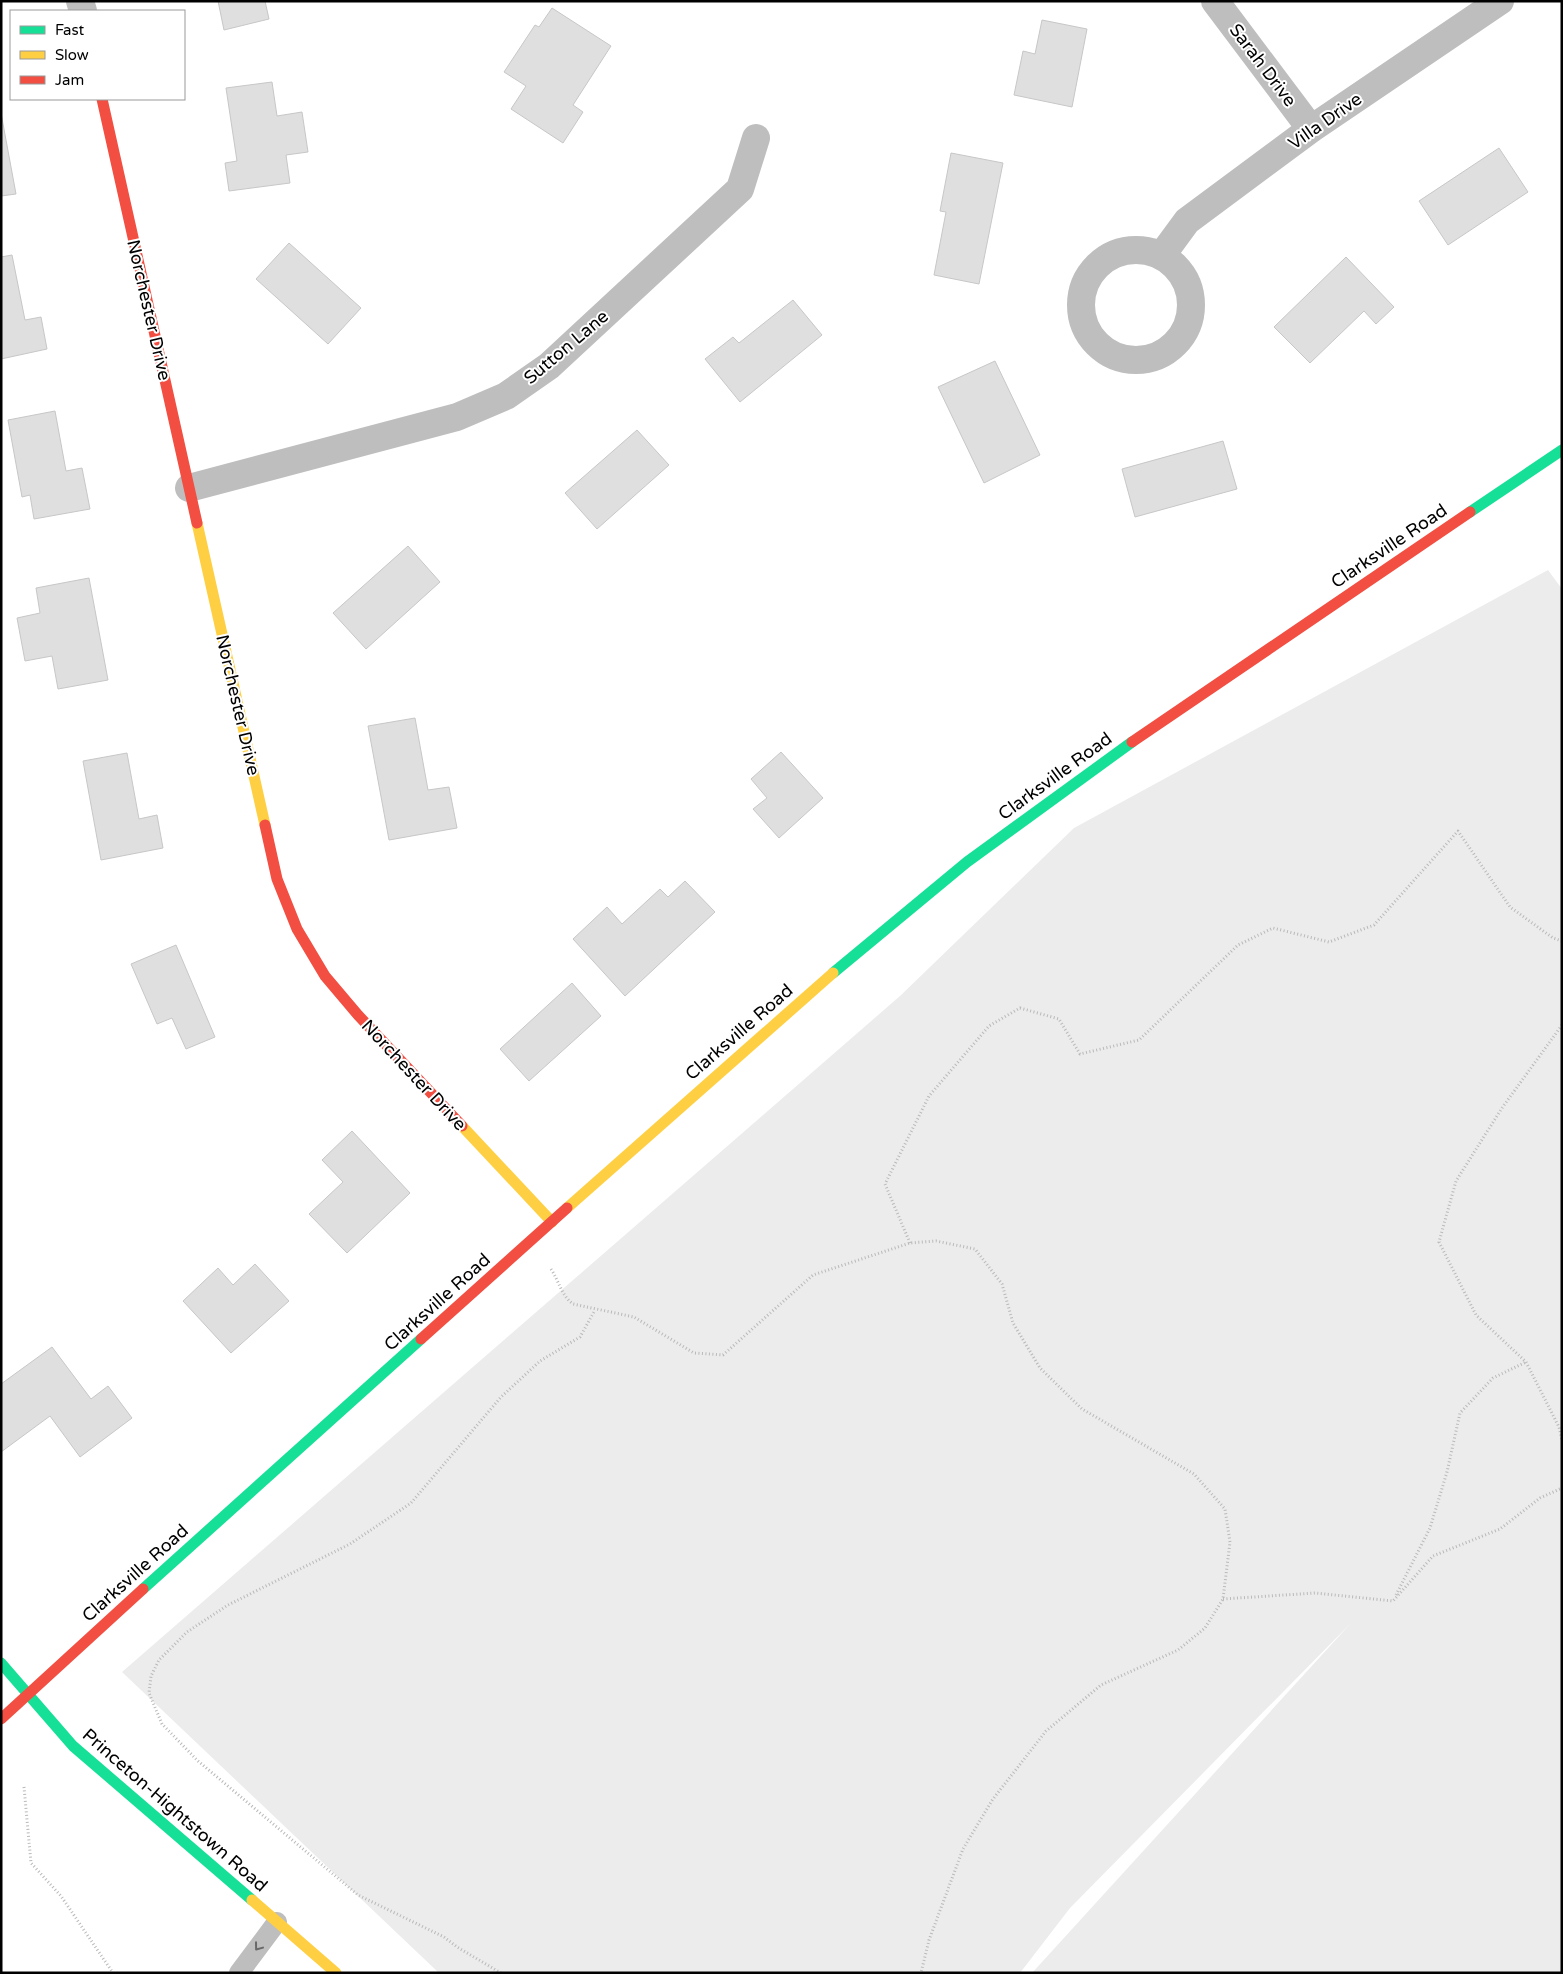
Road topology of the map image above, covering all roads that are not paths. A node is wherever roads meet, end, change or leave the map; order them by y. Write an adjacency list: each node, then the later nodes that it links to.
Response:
1 (1215, 1): 4 (street, Sarah Drive)
2 (1500, 1): 4 (street, Villa Drive)
3 (102, 100): 8 (street, Norchester Drive)
4 (1311, 129): 6 (street, Villa Drive)
5 (756, 138): 8 (street, Sutton Lane)
6 (1162, 255): 6 (street)
7 (1562, 450): 9 (street, Clarksville Road)
8 (189, 488): 9 (street, Norchester Drive)
9 (552, 1222): 11 (street, Clarksville Road)
10 (1, 1663): 11 (street, Princeton-Hightstown Road)
11 (29, 1695): 12 (street, Clarksville Road); 13 (street, Princeton-Hightstown Road)
12 (1, 1719)
13 (277, 1922): 14 (lane, one-way to 14); 15 (street, Princeton-Hightstown Road)
14 (239, 1973)
15 (336, 1973)

